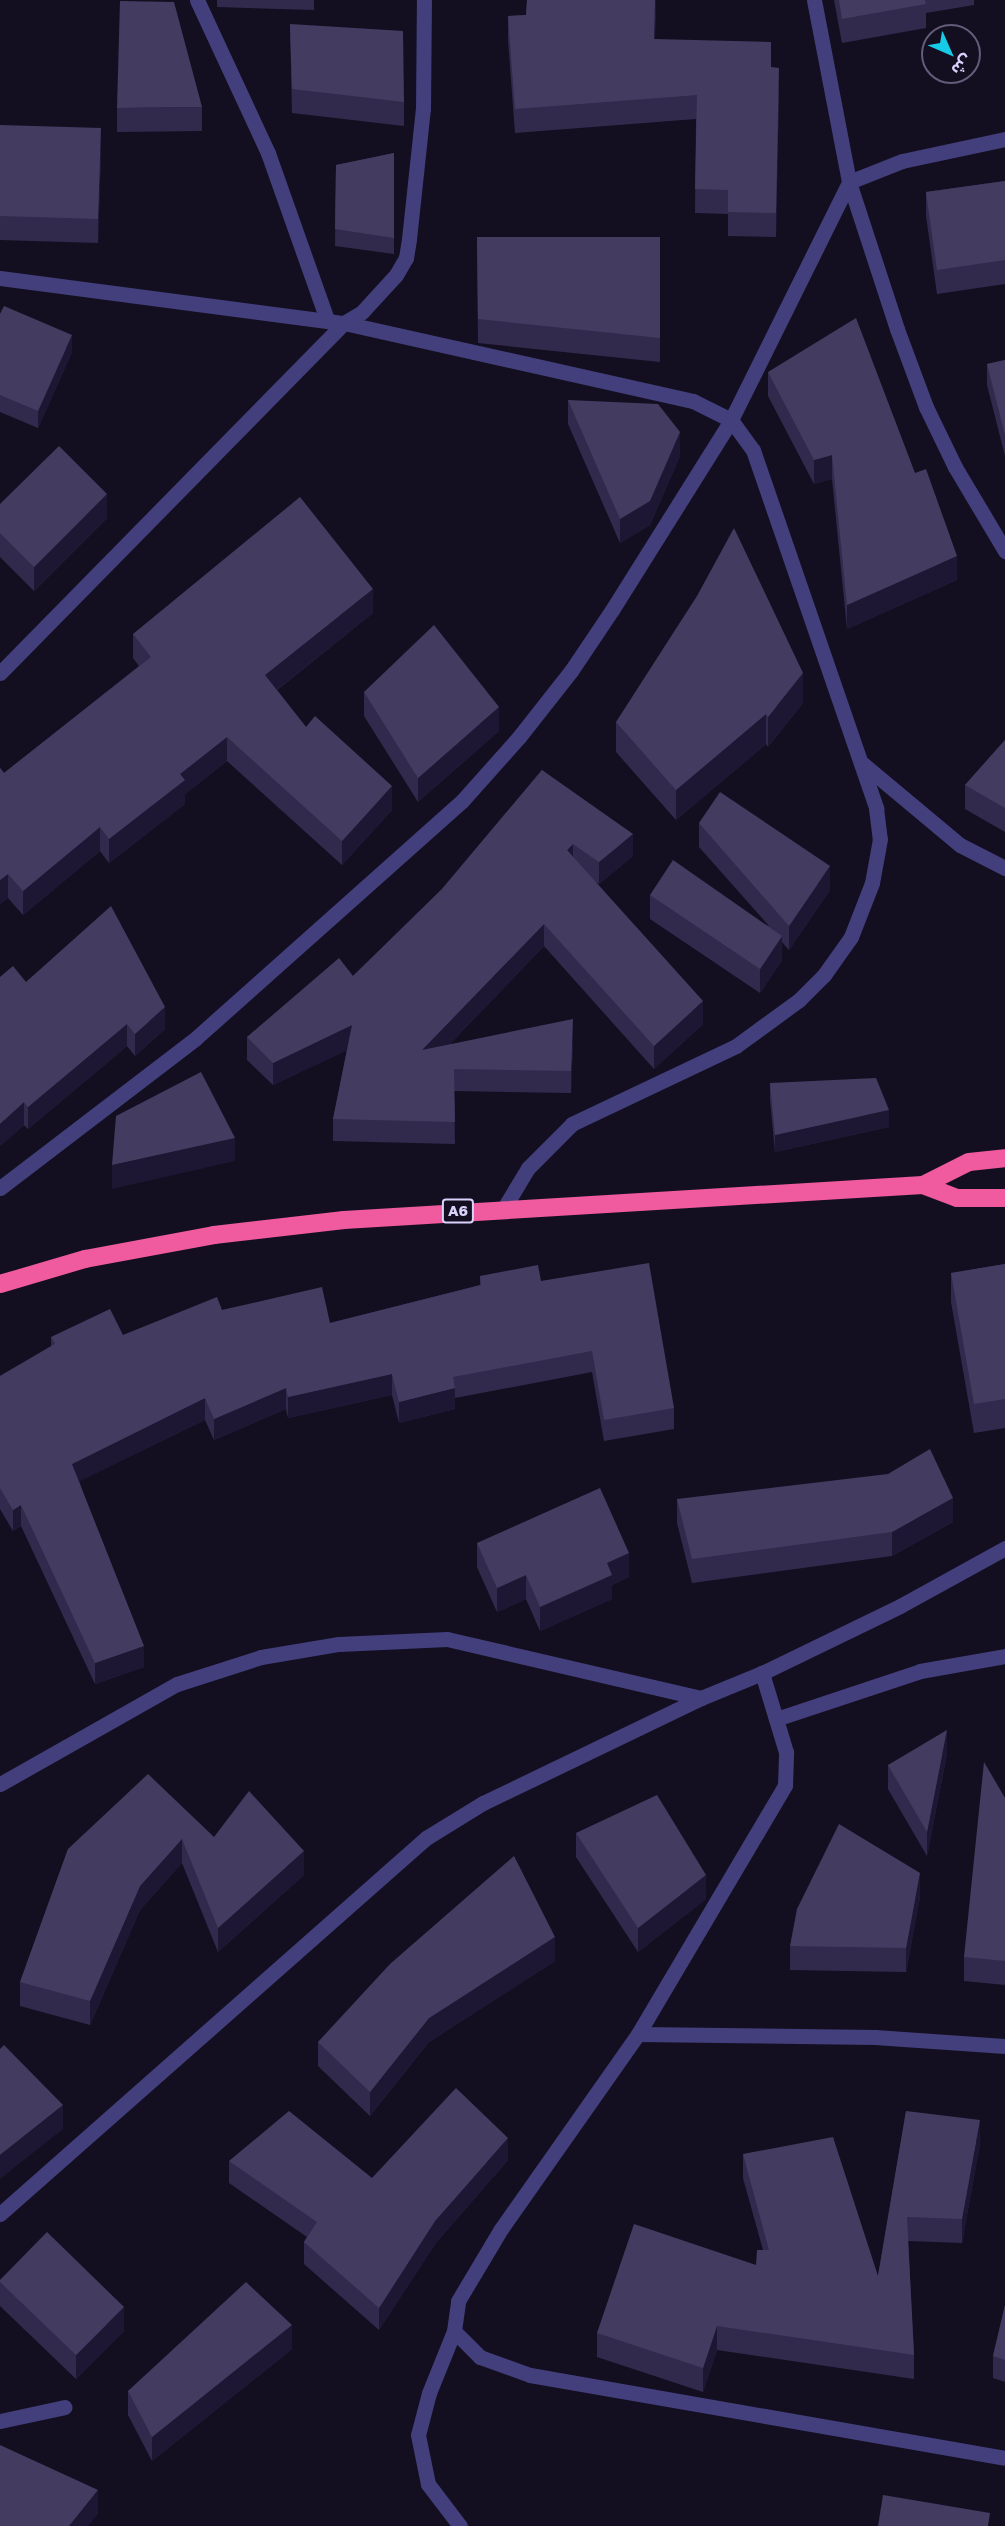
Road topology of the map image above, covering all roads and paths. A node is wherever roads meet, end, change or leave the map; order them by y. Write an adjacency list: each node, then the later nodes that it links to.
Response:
1 (197, 0): 7 (street)
2 (424, 0): 8 (street)
3 (814, 0): 5 (street)
4 (1005, 139): 5 (street)
5 (849, 182): 9 (street); 10 (street)
6 (0, 278): 7 (street)
7 (327, 320): 8 (street)
8 (344, 323): 9 (street); 11 (street)
9 (731, 420): 12 (street); 16 (street)
10 (1005, 550)
11 (0, 673)
12 (862, 764): 13 (street); 18 (street)
13 (1005, 868)
14 (1005, 1158): 15 (highway, A6)
15 (922, 1185): 17 (highway, A6); 18 (highway, A6)
16 (0, 1188)
17 (1005, 1198)
18 (504, 1208): 19 (highway, A6)
19 (0, 1284)
20 (1005, 1548): 22 (street)
21 (1005, 1656): 24 (street)
22 (762, 1673): 23 (street); 24 (street)
23 (701, 1698): 25 (street); 28 (street)
24 (776, 1719): 26 (street)
25 (0, 1784)
26 (638, 2034): 27 (street); 29 (street)
27 (1005, 2046)
28 (0, 2214)
29 (454, 2331): 32 (street); 33 (street)
30 (65, 2407): 31 (street)
31 (0, 2421)
32 (1005, 2458)
33 (460, 2526)

